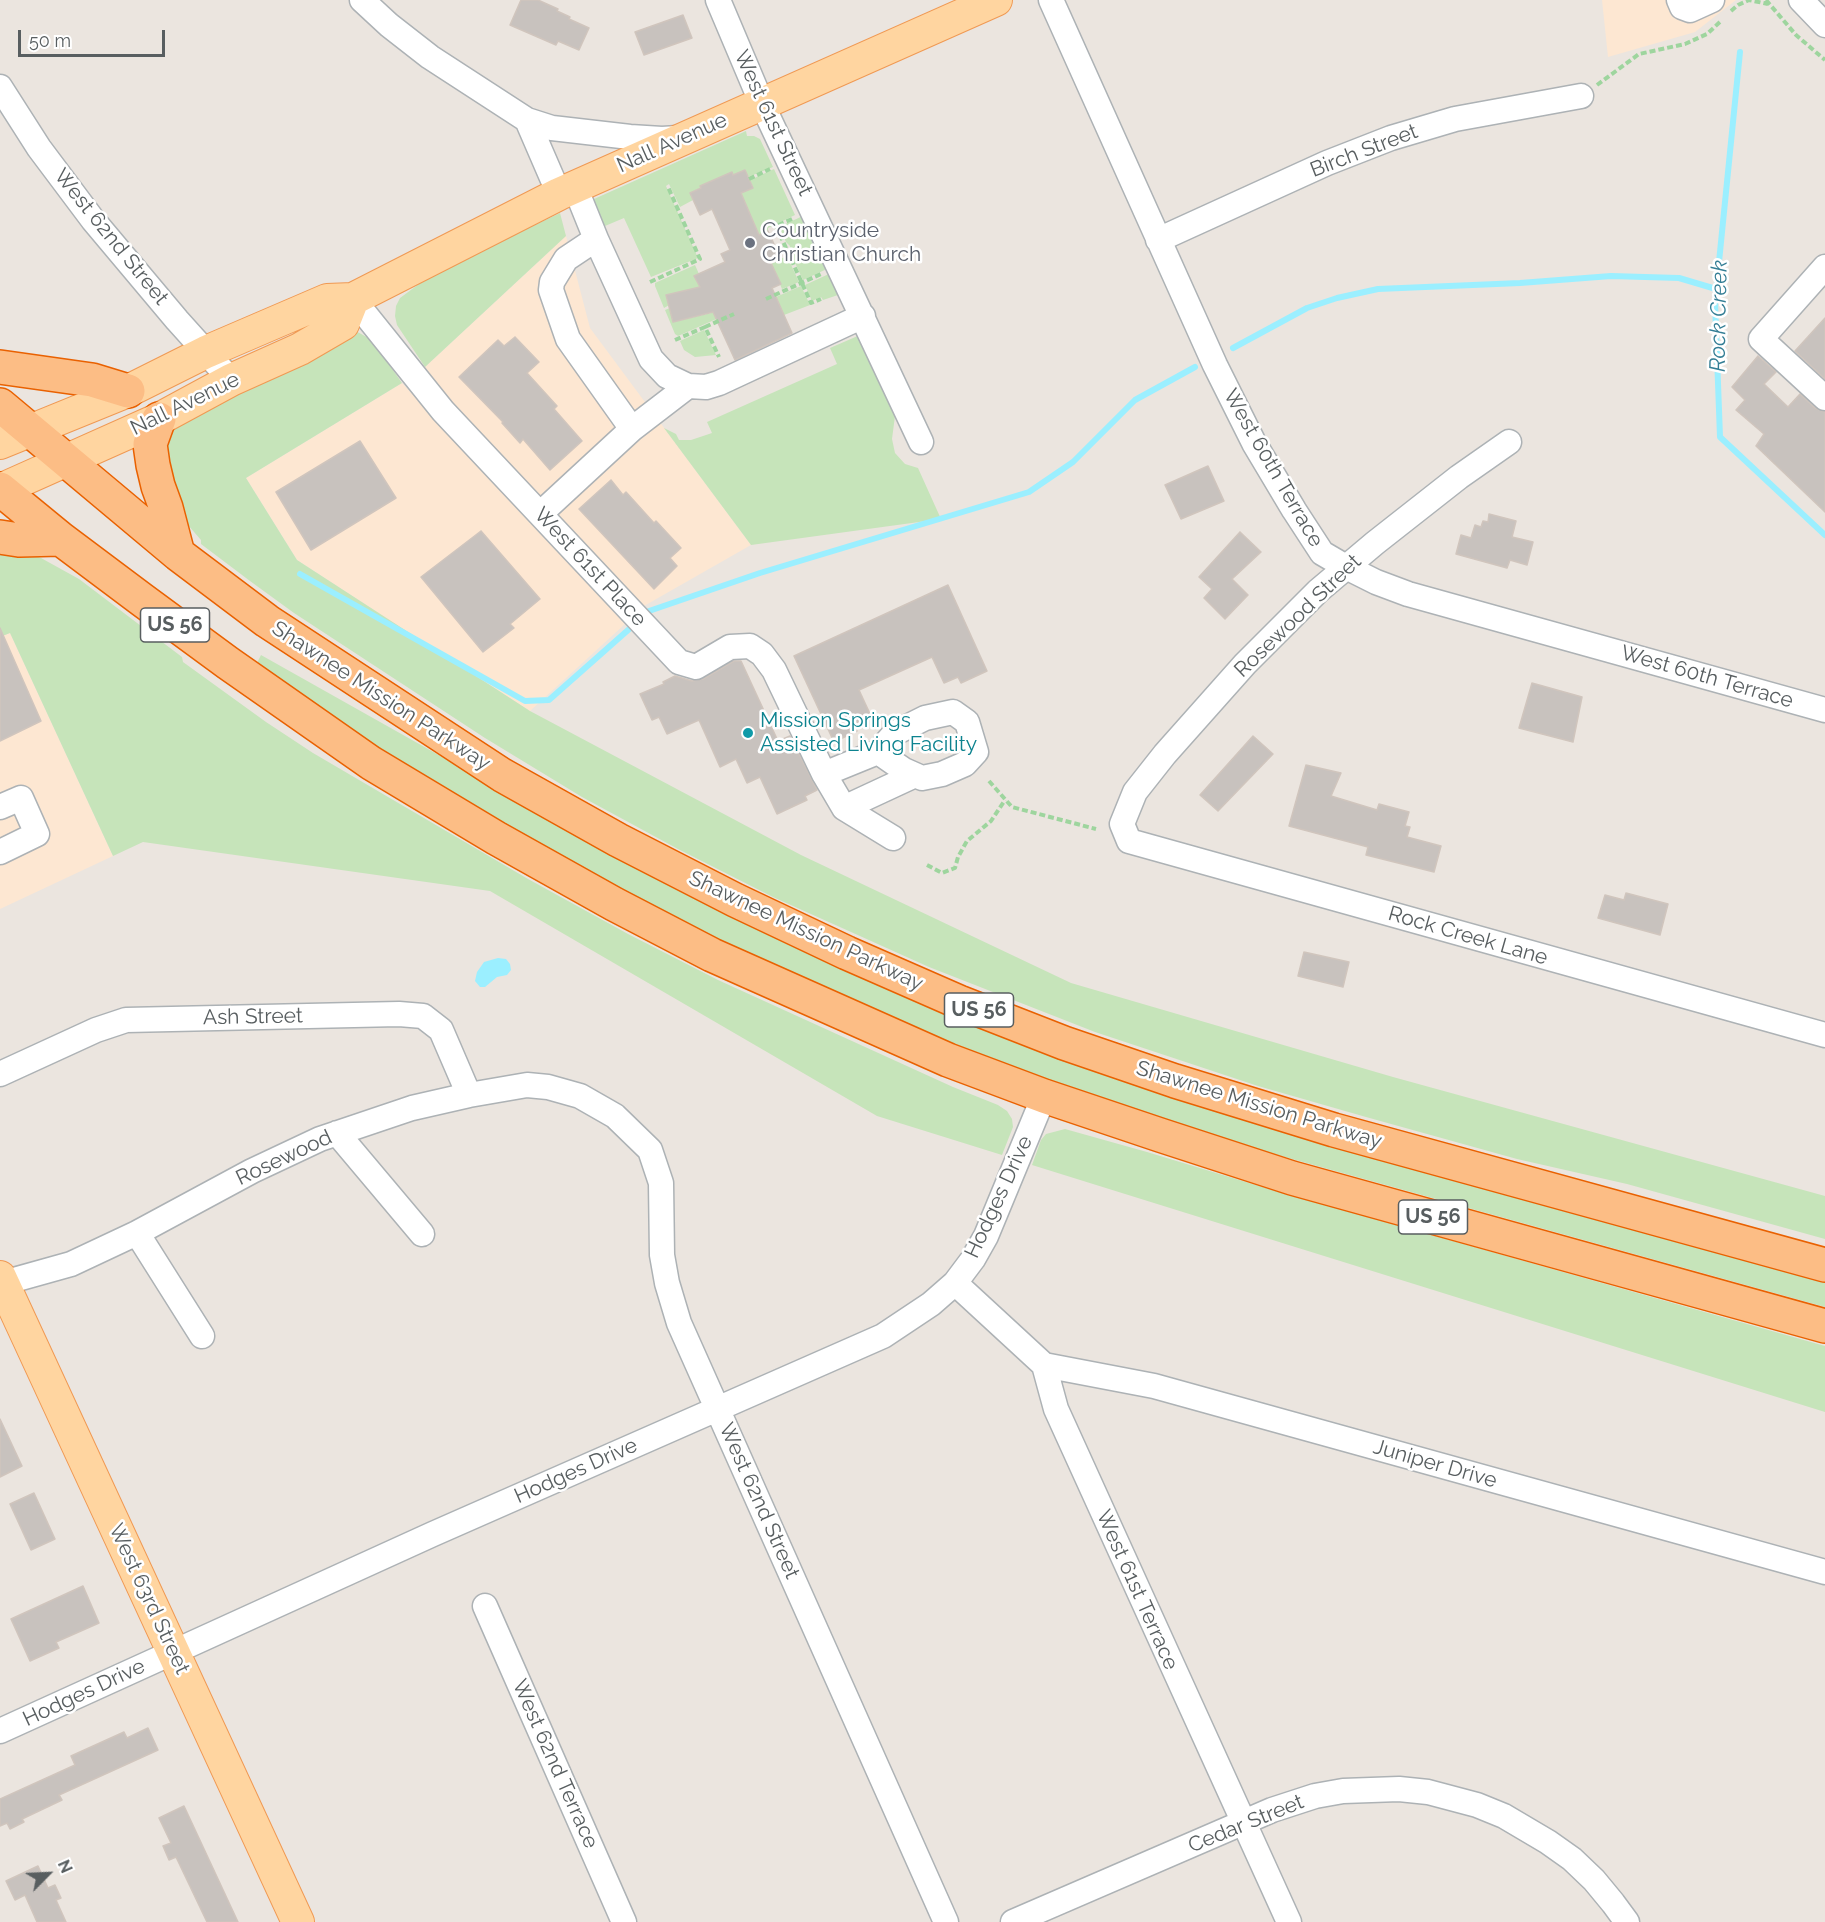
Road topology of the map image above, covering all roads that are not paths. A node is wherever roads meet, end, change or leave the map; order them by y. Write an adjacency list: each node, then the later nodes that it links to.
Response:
1 (362, 0): 12 (street)
2 (718, 0): 11 (street, West 61st Street)
3 (996, 0): 11 (main road, Nall Avenue)
4 (1052, 0): 16 (street, West 60th Terrace)
5 (1679, 0): 7 (street)
6 (1801, 0): 8 (street)
7 (1721, 11)
8 (1825, 25)
9 (0, 87): 20 (street, West 62nd Street)
10 (1581, 96): 16 (street, Birch Street)
11 (762, 104): 13 (main road, Nall Avenue); 19 (street, West 61st Street)
12 (526, 120): 13 (street); 14 (street)
13 (690, 135): 14 (main road, Nall Avenue)
14 (567, 191): 15 (street); 18 (main road, Nall Avenue)
15 (596, 239): 23 (street); 28 (street)
16 (1158, 240): 39 (street, West 60th Terrace)
17 (1825, 267): 25 (street)
18 (353, 299): 20 (main road, Nall Avenue); 22 (main road, Nall Avenue); 35 (street, West 61st Place)
19 (863, 316): 23 (street); 30 (street, West 61st Street)
20 (206, 352): 22 (street, West 62nd Street); 24 (main road, Nall Avenue)
21 (0, 367): 24 (highway)
22 (231, 380): 27 (main road, Nall Avenue)
23 (688, 386): 28 (street)
24 (128, 391): 29 (main road, Nall Avenue)
25 (1825, 398)
26 (0, 405): 29 (highway, Shawnee Mission Parkway / US 56)
27 (159, 419): 33 (main road, Nall Avenue); 38 (highway)
28 (632, 429): 35 (street)
29 (30, 430): 32 (main road, Nall Avenue); 33 (highway, Shawnee Mission Parkway / US 56)
30 (921, 442)
31 (1509, 442): 39 (street, Rosewood Street)
32 (0, 443)
33 (64, 460): 34 (main road, Nall Avenue); 38 (highway, Shawnee Mission Parkway / US 56)
34 (0, 490): 37 (highway, US 56)
35 (540, 514): 42 (street, West 61st Place)
36 (0, 537): 37 (highway)
37 (61, 539): 53 (highway, US 56)
38 (178, 554): 57 (highway, Shawnee Mission Parkway / US 56)
39 (1346, 567): 40 (street, West 60th Terrace); 46 (street, Rosewood Street)
40 (1825, 710)
41 (878, 752): 42 (street); 43 (street); 43 (street)
42 (824, 774): 45 (street, West 61st Place)
43 (915, 775): 45 (street)
44 (0, 807): 48 (street)
45 (844, 808): 47 (street)
46 (1122, 824): 49 (street, Rock Creek Lane)
47 (892, 838)
48 (0, 852)
49 (1825, 1035)
50 (0, 1074): 51 (street, Ash Street)
51 (469, 1095): 52 (street, Rosewood); 54 (street, Rosewood)
52 (580, 1096): 63 (street, West 62nd Street)
53 (1044, 1096): 59 (street, Hodges Drive); 60 (highway, US 56)
54 (337, 1133): 55 (street, Rosewood); 56 (street)
55 (137, 1233): 58 (street, Rosewood); 61 (street)
56 (422, 1234)
57 (1825, 1265)
58 (2, 1280): 66 (main road, West 63rd Street)
59 (955, 1283): 62 (street); 63 (street, Hodges Drive)
60 (1825, 1326)
61 (202, 1336)
62 (1044, 1365): 64 (street, Juniper Drive); 68 (street, West 61st Terrace)
63 (718, 1409): 66 (street, Hodges Drive); 71 (street, West 62nd Street)
64 (1825, 1572)
65 (485, 1606): 70 (street, West 62nd Terrace)
66 (173, 1652): 67 (street, Hodges Drive); 69 (main road, West 63rd Street)
67 (0, 1731)
68 (1243, 1822): 72 (street, Cedar Street); 73 (street, West 61st Terrace); 74 (street, Cedar Street)
69 (298, 1922)
70 (624, 1922)
71 (946, 1922)
72 (1013, 1922)
73 (1289, 1922)
74 (1627, 1922)

